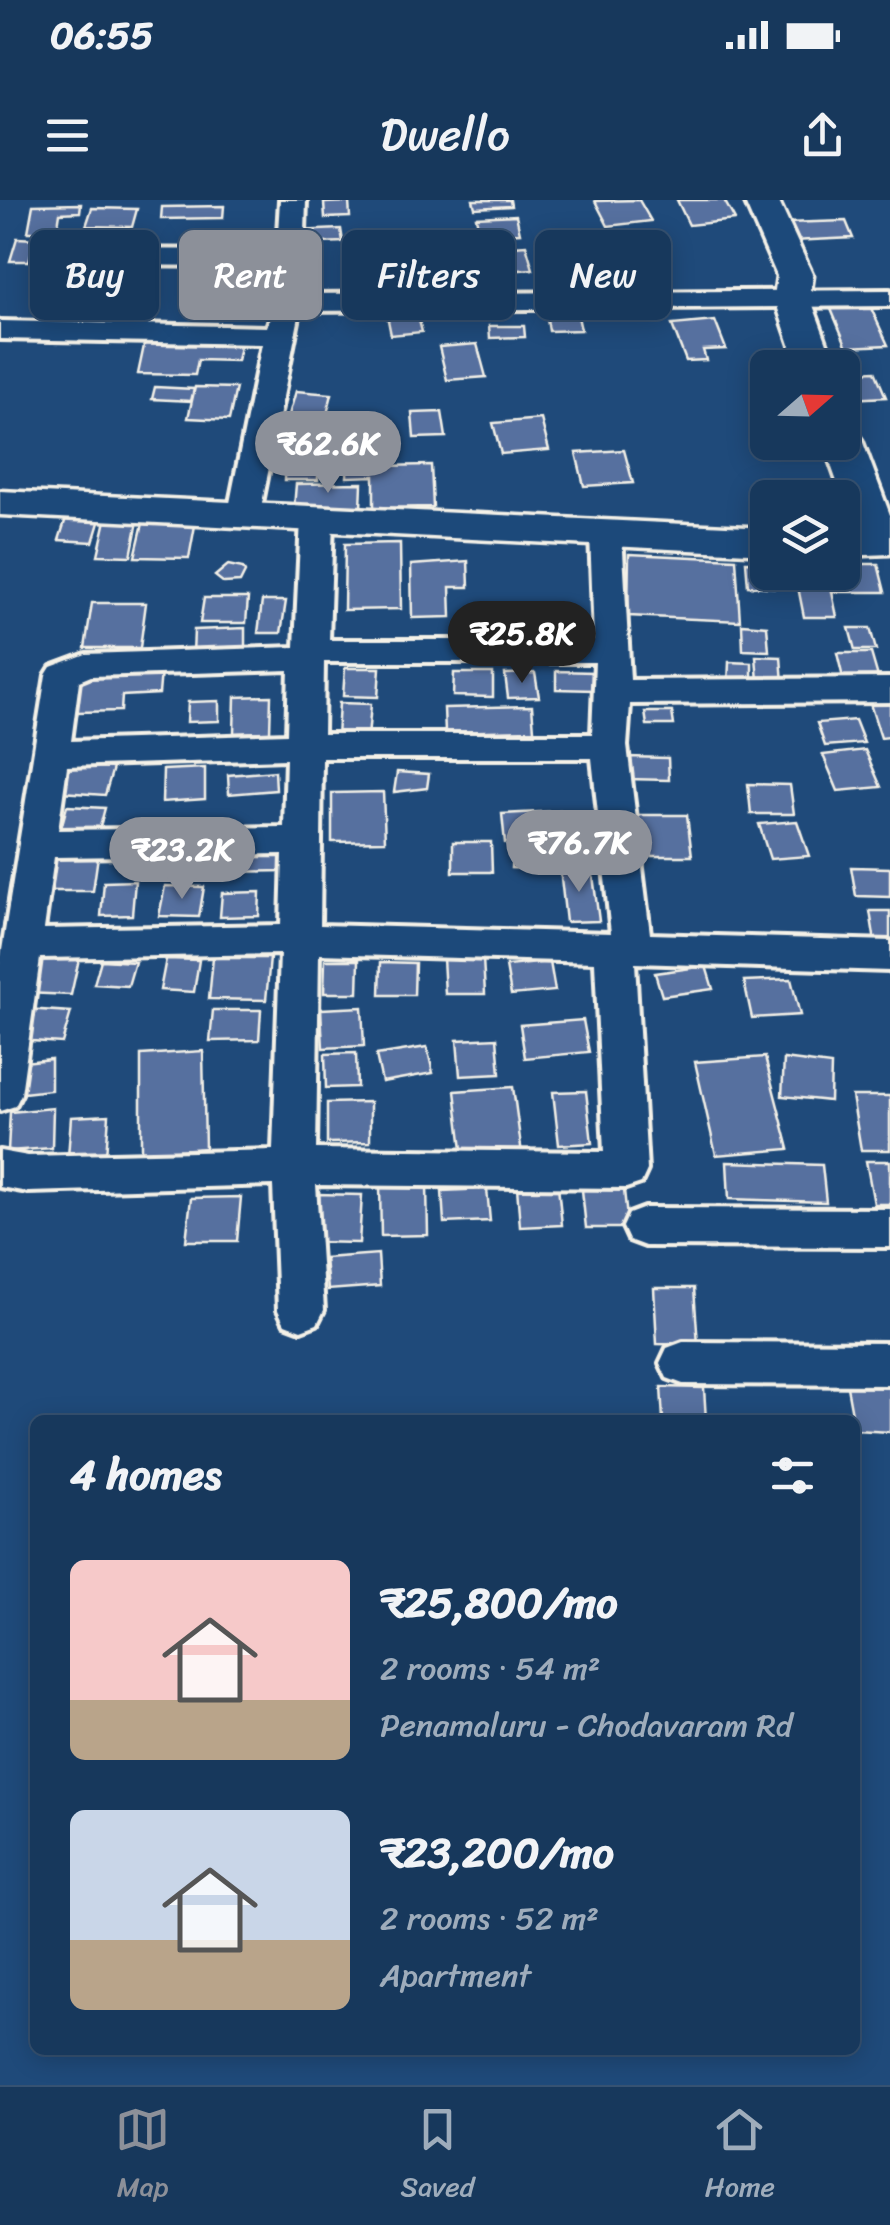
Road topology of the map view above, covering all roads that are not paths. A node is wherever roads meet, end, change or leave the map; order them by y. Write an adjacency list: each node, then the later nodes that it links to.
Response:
1 (293, 200): 3 (street)
2 (761, 200): 4 (street)
3 (292, 230)
4 (792, 298): 5 (street); 6 (street); 10 (street)
5 (890, 298)
6 (322, 303)
7 (283, 320): 9 (street)
8 (0, 330): 9 (street)
9 (278, 336): 13 (street)
10 (811, 350)
11 (848, 460): 17 (street)
12 (0, 503): 13 (street)
13 (244, 513): 14 (street)
14 (318, 519): 15 (street); 19 (street)
15 (606, 534): 16 (street); 18 (street)
16 (750, 540)
17 (876, 548)
18 (610, 651): 19 (street); 21 (street)
19 (310, 655): 22 (street); 24 (street)
20 (890, 690): 21 (street)
21 (613, 692): 23 (street)
22 (305, 746): 23 (street); 24 (street); 25 (street)
23 (610, 746): 29 (street)
24 (51, 754): 26 (street)
25 (305, 840): 26 (street); 27 (street)
26 (37, 844): 28 (street)
27 (302, 940): 28 (street); 29 (street); 32 (street)
28 (22, 944): 31 (street)
29 (623, 948): 30 (street); 32 (street)
30 (890, 956)
31 (0, 1094)
32 (294, 1167): 33 (street); 36 (street)
33 (0, 1169)
34 (645, 1227): 35 (street)
35 (890, 1228)
36 (300, 1310)
37 (683, 1363): 38 (street)
38 (890, 1364)

